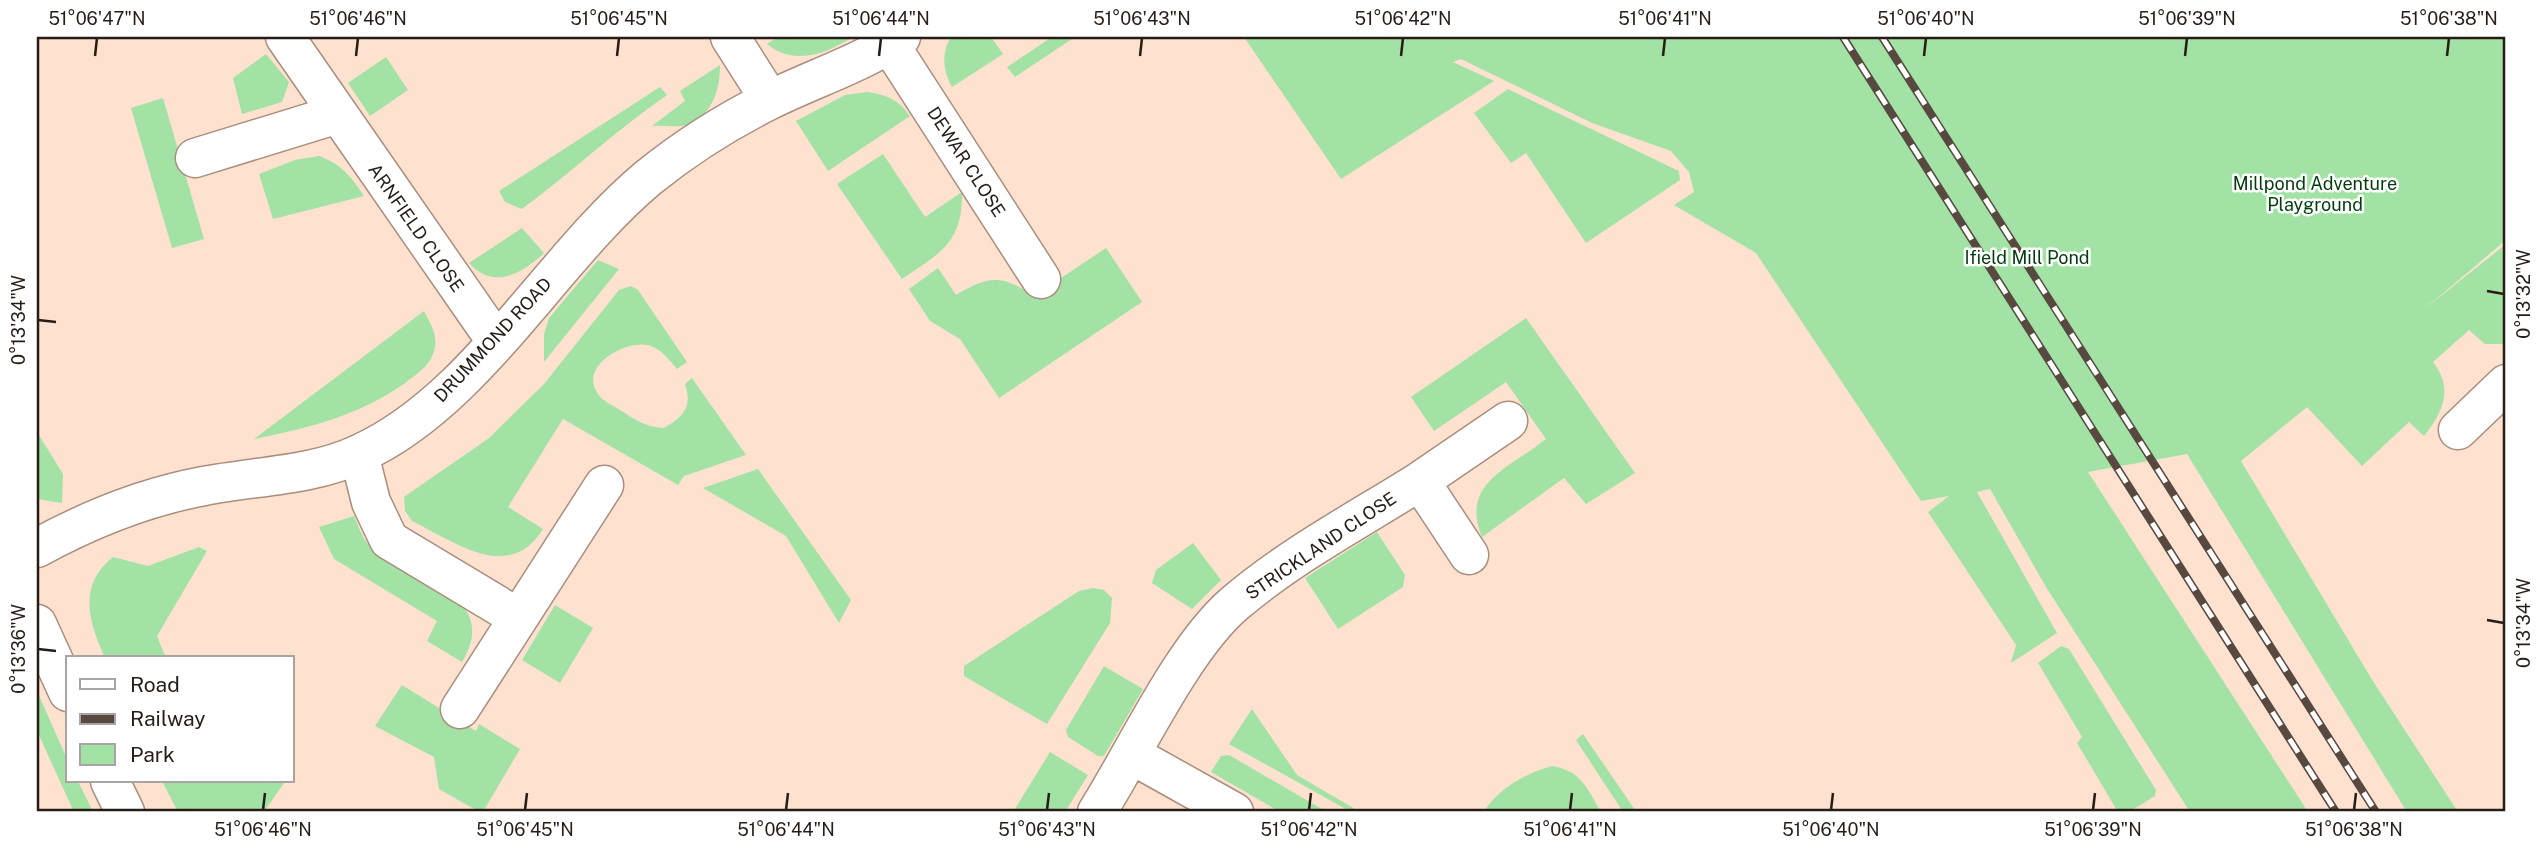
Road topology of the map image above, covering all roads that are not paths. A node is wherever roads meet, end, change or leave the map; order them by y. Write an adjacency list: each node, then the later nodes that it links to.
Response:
1 (285, 37): 5 (street, ARNFIELD CLOSE)
2 (730, 37): 4 (street)
3 (895, 41): 4 (street, DRUMMOND ROAD); 7 (street, DEWAR CLOSE)
4 (770, 100): 8 (street, DRUMMOND ROAD)
5 (338, 114): 6 (street); 8 (street, ARNFIELD CLOSE)
6 (195, 158)
7 (1041, 279)
8 (496, 341): 12 (street, DRUMMOND ROAD)
9 (2506, 384): 11 (street)
10 (1508, 421): 13 (street, STRICKLAND CLOSE)
11 (2458, 430)
12 (359, 454): 15 (street, DRUMMOND ROAD); 17 (street)
13 (1420, 481): 16 (street); 21 (street, STRICKLAND CLOSE)
14 (604, 485): 17 (street)
15 (37, 548)
16 (1469, 555)
17 (517, 617): 20 (street)
18 (37, 624): 19 (street)
19 (66, 688)
20 (460, 709)
21 (1132, 755): 24 (street, STRICKLAND CLOSE); 25 (street)
22 (110, 782): 23 (street)
23 (125, 812)
24 (1097, 812)
25 (1234, 812)

